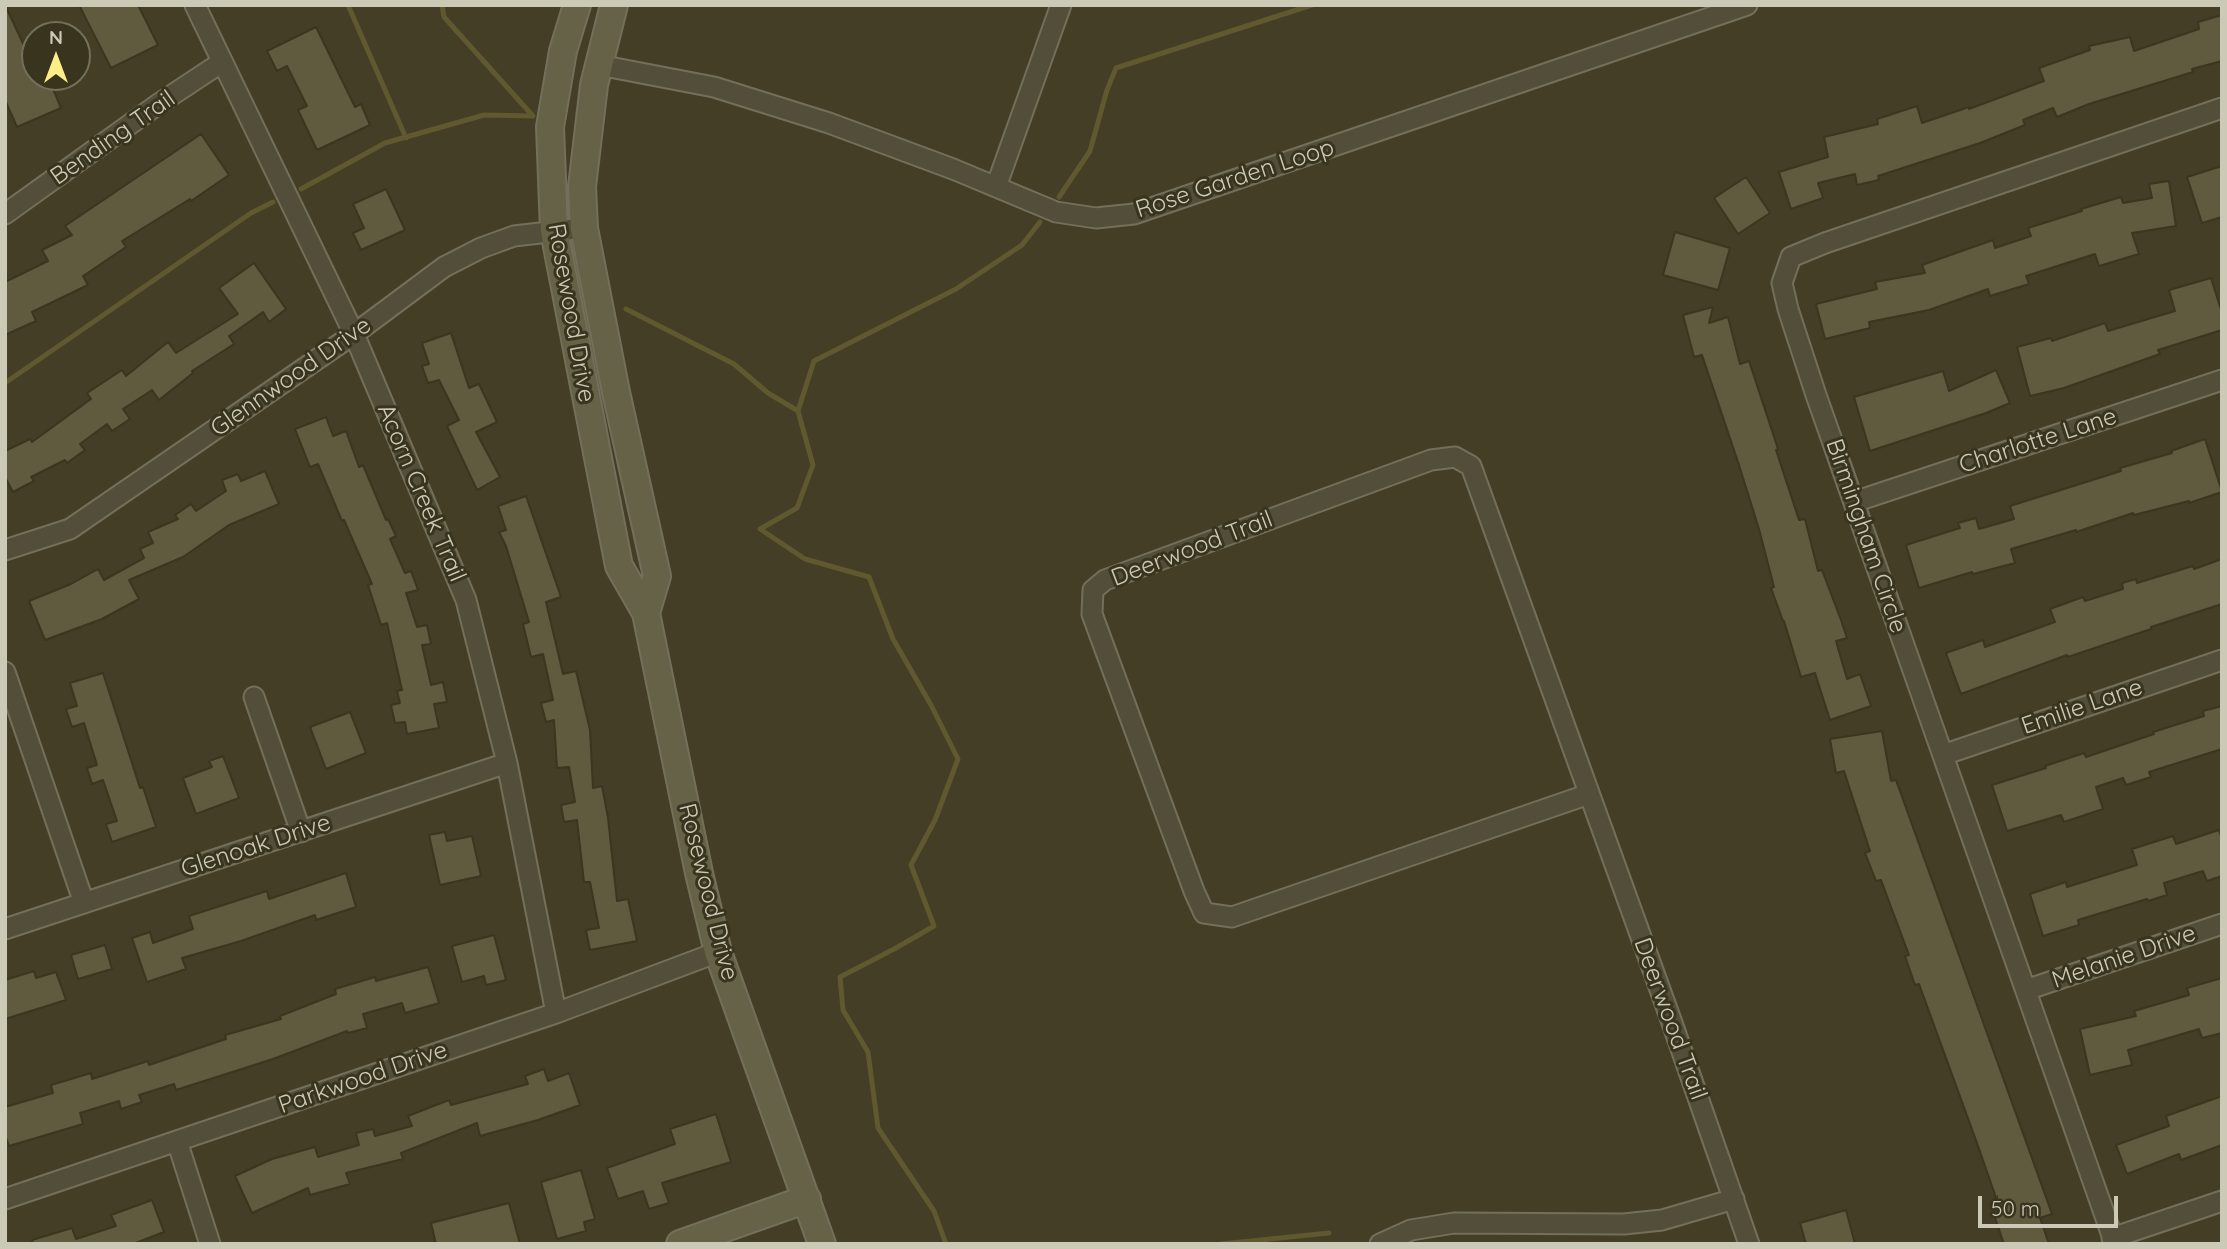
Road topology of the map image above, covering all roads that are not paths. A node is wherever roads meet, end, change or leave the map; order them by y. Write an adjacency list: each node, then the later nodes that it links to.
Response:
1 (195, 5): 6 (street, Acorn Creek Trail)
2 (577, 5): 12 (main road, Rosewood Drive)
3 (614, 5): 7 (main road, Rosewood Drive)
4 (1061, 5): 9 (street)
5 (1747, 5): 9 (street, Rose Garden Loop)
6 (222, 62): 10 (street, Bending Trail); 13 (street, Acorn Creek Trail)
7 (599, 65): 9 (street, Rose Garden Loop); 11 (main road, Rosewood Drive)
8 (2222, 108): 15 (street, Birmingham Circle)
9 (996, 187)
10 (8, 207)
11 (584, 228): 12 (street, Glennwood Drive); 17 (main road, Rosewood Drive)
12 (554, 232): 13 (street, Glennwood Drive); 17 (main road, Rosewood Drive)
13 (354, 334): 16 (street, Glennwood Drive); 22 (street, Acorn Creek Trail)
14 (2222, 380): 15 (street, Charlotte Lane)
15 (1854, 502): 21 (street, Birmingham Circle)
16 (5, 550)
17 (646, 613): 28 (main road, Rosewood Drive)
18 (2222, 660): 21 (street, Emilie Lane)
19 (5, 673): 25 (street)
20 (254, 697): 24 (street)
21 (1943, 755): 29 (street, Birmingham Circle)
22 (507, 763): 24 (street, Glenoak Drive); 30 (street, Acorn Creek Trail)
23 (1589, 794): 23 (street, Deerwood Trail); 34 (street, Deerwood Trail)
24 (301, 832): 25 (street, Glenoak Drive)
25 (84, 903): 27 (street, Glenoak Drive)
26 (2222, 924): 29 (street, Melanie Drive)
27 (5, 929)
28 (718, 952): 30 (street, Parkwood Drive); 33 (main road, Rosewood Drive)
29 (2025, 990): 36 (street, Birmingham Circle)
30 (556, 1013): 31 (street, Parkwood Drive)
31 (177, 1141): 32 (street, Parkwood Drive); 37 (street)
32 (5, 1199)
33 (807, 1199): 38 (main road); 39 (main road, Rosewood Drive)
34 (1734, 1199): 40 (street); 41 (street, Deerwood Trail)
35 (2222, 1201): 36 (street)
36 (2113, 1241)
37 (210, 1244)
38 (680, 1244)
39 (822, 1244)
40 (1380, 1244)
41 (1749, 1244)

